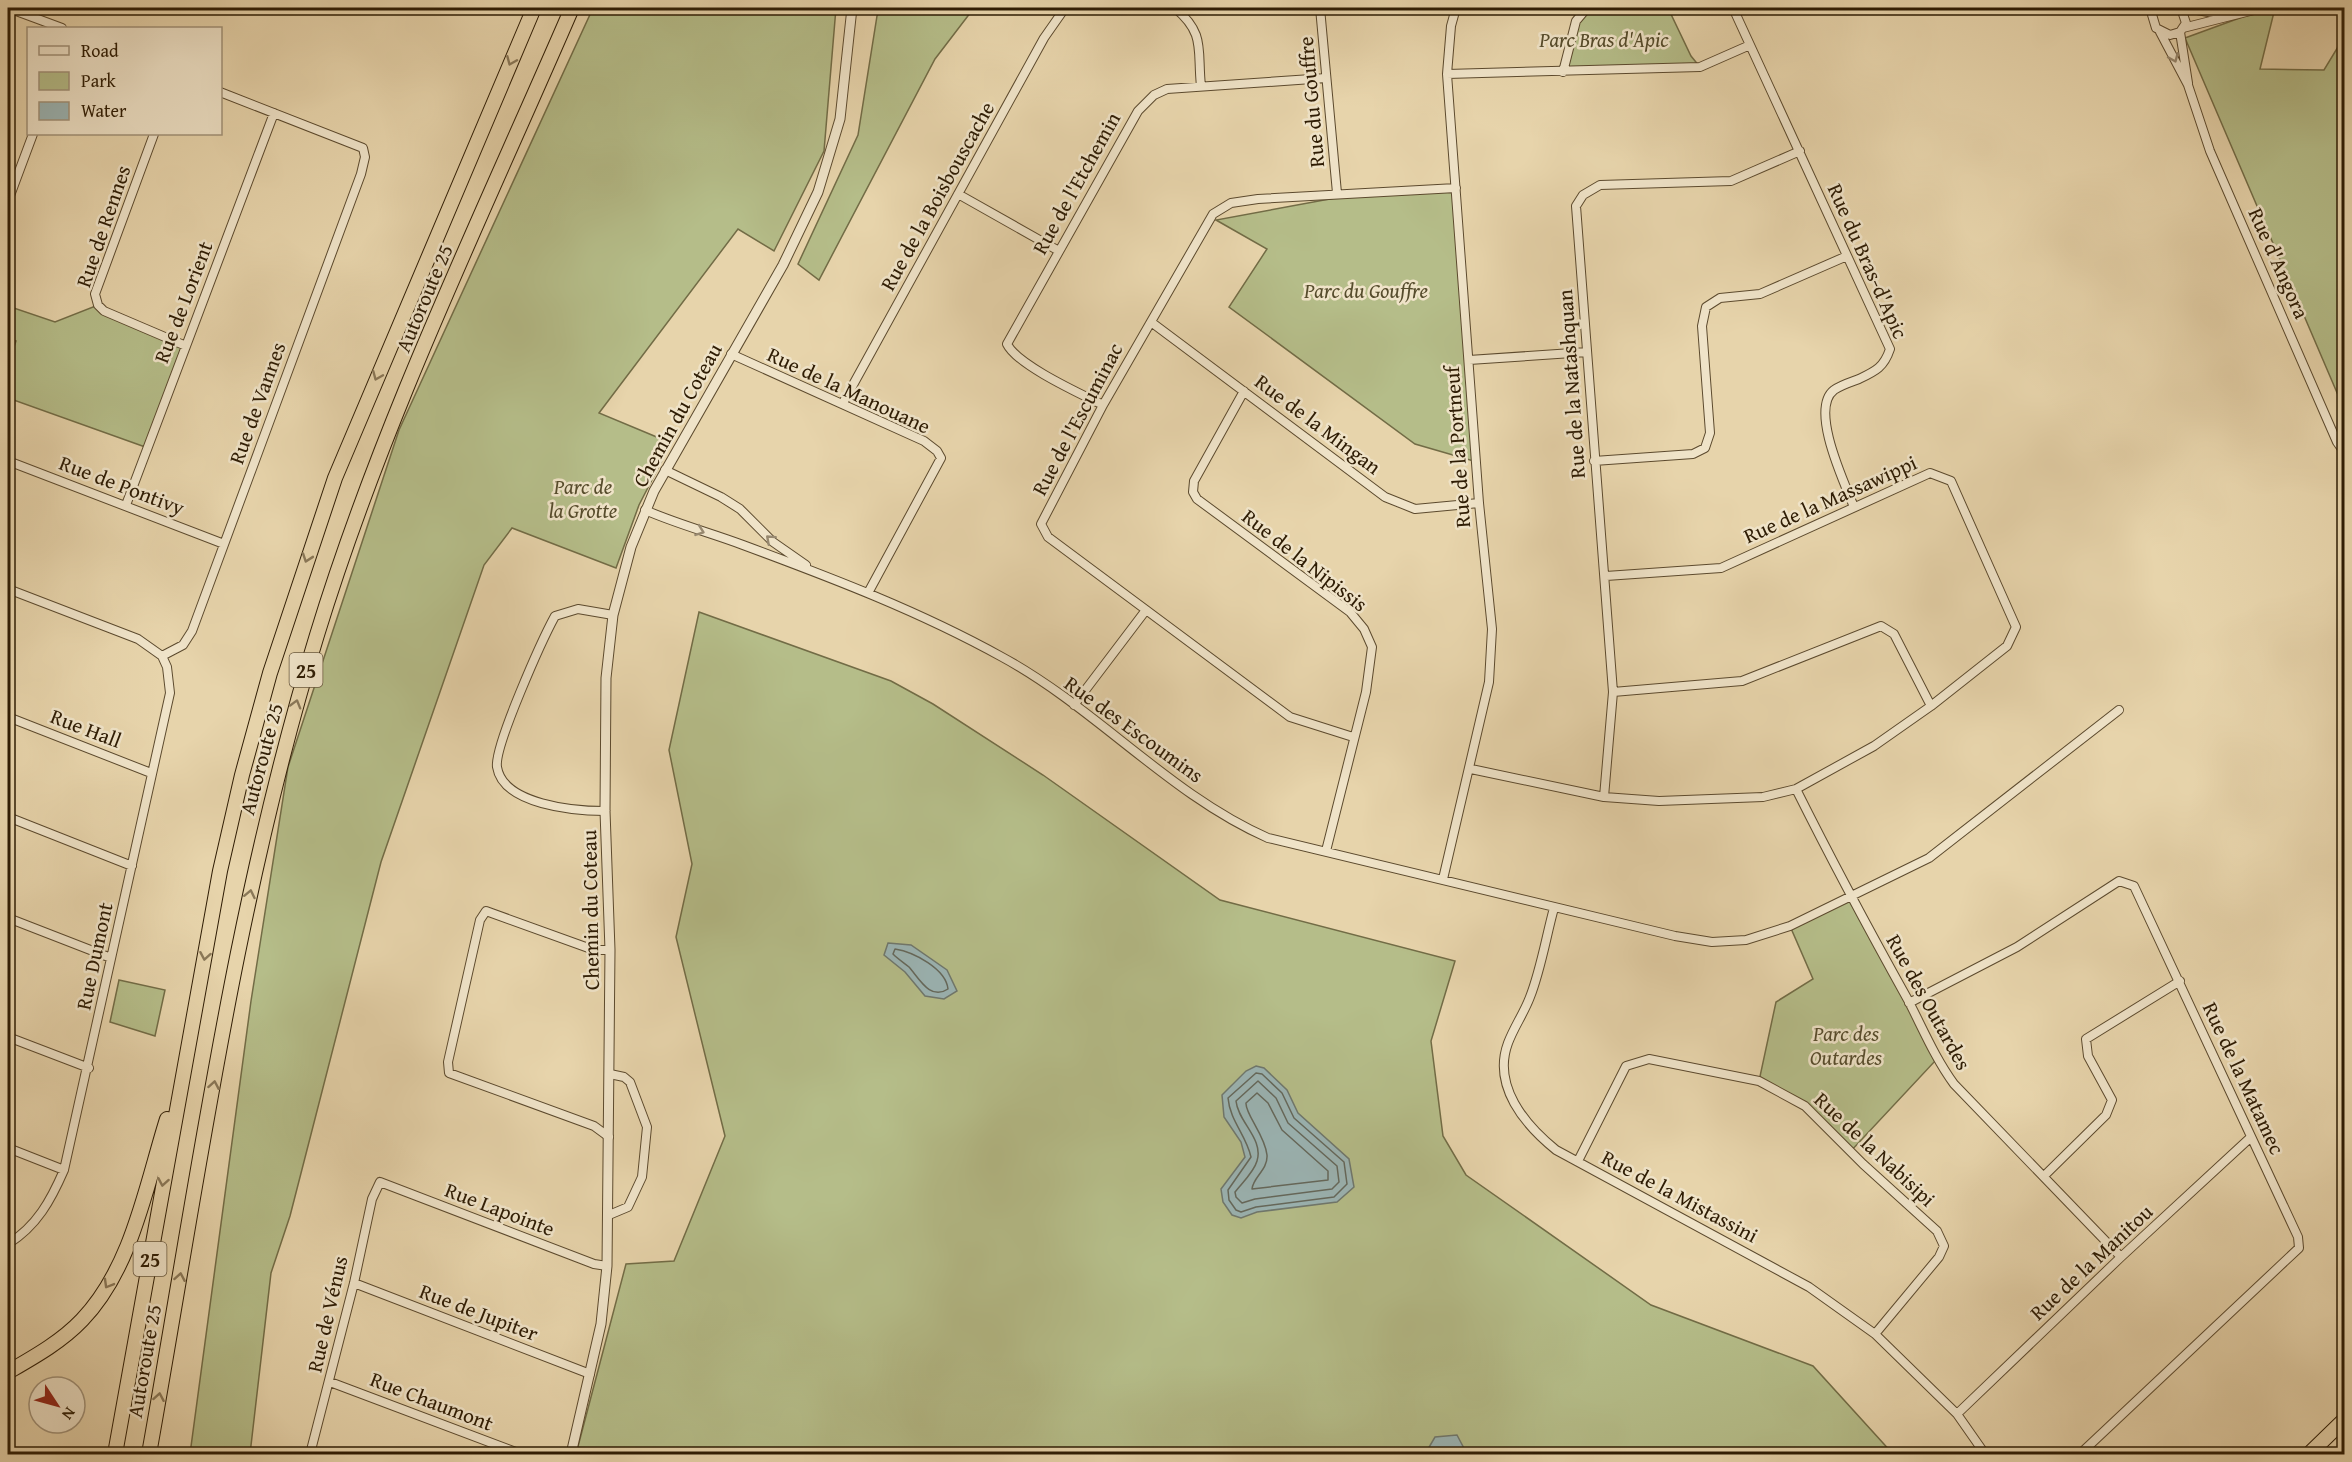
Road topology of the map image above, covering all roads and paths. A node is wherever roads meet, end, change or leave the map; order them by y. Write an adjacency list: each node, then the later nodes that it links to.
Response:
1 (8, 8): 18 (street)
2 (534, 8): 85 (highway, Autoroute 25 / 25, one-way to 85)
3 (572, 8): 107 (highway, Autoroute 25 / 25, one-way to 3)
4 (852, 8): 41 (street, Chemin du Coteau)
5 (1065, 8): 34 (street, Rue de la Boisbouscache)
6 (1175, 8): 26 (street)
7 (1320, 8): 24 (street, Rue du Gouffre)
8 (1456, 8): 23 (street, Rue de la Portneuf)
9 (1587, 8): 22 (street)
10 (1732, 8): 21 (street, Rue du Bras-d'Apic)
11 (2150, 8): 17 (street)
12 (2159, 8): 17 (street)
13 (2181, 8): 19 (street, Rue d'Angora)
14 (2186, 8): 16 (street)
15 (2262, 8): 16 (street)
16 (2226, 15): 19 (street)
17 (2154, 18): 20 (street, Rue d'Angora)
18 (59, 27)
19 (2182, 30): 20 (street); 25 (street, Rue d'Angora)
20 (2160, 32): 25 (street, Rue d'Angora, one-way to 25)
21 (1750, 45): 22 (street); 31 (street, Rue du Bras-d'Apic)
22 (1563, 72): 23 (street)
23 (1447, 74): 32 (street, Rue de la Portneuf)
24 (1326, 78): 26 (street, Rue de l'Etchemin); 33 (street, Rue du Gouffre)
25 (2188, 85): 46 (street, Rue d'Angora)
26 (1201, 86): 36 (street, Rue de l'Etchemin)
27 (222, 93): 28 (street)
28 (274, 113): 39 (street, Rue de Lorient); 54 (street, Rue de Vannes)
29 (33, 135): 35 (street)
30 (154, 135): 39 (street, Rue de Rennes)
31 (1800, 151): 37 (street, Rue du Bras-d'Apic); 40 (street, Rue de la Natashquan)
32 (1456, 188): 33 (street, Rue de l'Escuminac); 42 (street, Rue de la Portneuf)
33 (1337, 193): 38 (street, Rue de l'Escuminac)
34 (958, 195): 36 (street); 44 (street, Rue de la Boisbouscache)
35 (8, 201)
36 (1059, 251): 45 (street, Rue de l'Etchemin)
37 (1847, 256): 48 (street); 52 (street, Rue du Bras-d'Apic)
38 (1151, 322): 43 (street, Rue de la Mingan); 45 (street, Rue de l'Escuminac)
39 (186, 346): 51 (street, Rue de Lorient)
40 (1587, 352): 42 (street); 48 (street, Rue de la Natashquan)
41 (731, 354): 44 (street, Rue de la Manouane); 49 (street, Chemin du Coteau)
42 (1468, 360): 50 (street, Rue de la Portneuf)
43 (1244, 391): 50 (street, Rue de la Mingan); 67 (street, Rue de la Nipissis)
44 (843, 403): 58 (street, Rue de la Manouane)
45 (1103, 405): 59 (street, Rue de l'Escuminac)
46 (2344, 452)
47 (8, 461): 51 (street, Rue de Pontivy)
48 (1594, 461): 56 (street, Rue de la Natashquan)
49 (665, 470): 53 (street, Chemin du Coteau); 55 (street, Rue des Escoumins, one-way to 49)
50 (1479, 503): 68 (street, Rue de la Portneuf)
51 (126, 505): 54 (street, Rue de Pontivy)
52 (1854, 507): 56 (street, Rue de la Massawippi); 64 (street, Rue de la Massawippi)
53 (645, 510): 55 (street, Rue des Escoumins, one-way to 55); 60 (street, Chemin du Coteau)
54 (224, 544): 61 (street, Rue de Vannes)
55 (817, 573): 58 (street, Rue des Escoumins)
56 (1606, 576): 62 (street, Rue de la Natashquan)
57 (8, 589): 61 (street)
58 (868, 593): 63 (street, Rue des Escoumins)
59 (1146, 610): 63 (street); 67 (street, Rue de l'Escuminac)
60 (613, 615): 72 (street, Chemin du Coteau); 72 (street)
61 (162, 656): 69 (street, Rue Dumont)
62 (1613, 692): 64 (street); 71 (street, Rue de la Natashquan)
63 (1074, 705): 74 (street, Rue des Escoumins)
64 (1931, 706): 70 (street, Rue de la Massawippi)
65 (2119, 710): 77 (street, Rue des Escoumins)
66 (8, 717): 69 (street, Rue Hall)
67 (1353, 737): 74 (street, Rue de la Nipissis)
68 (1471, 769): 71 (street, Rue de la Massawippi); 76 (street, Rue de la Portneuf)
69 (151, 773): 75 (street, Rue Dumont)
70 (1796, 789): 71 (street, Rue de la Massawippi); 77 (street, Rue des Outardes)
71 (1604, 797)
72 (605, 810): 80 (street, Chemin du Coteau)
73 (8, 818): 75 (street)
74 (1326, 851): 76 (street, Rue des Escoumins)
75 (132, 866): 81 (street, Rue Dumont)
76 (1443, 879): 78 (street, Rue des Escoumins)
77 (1849, 895): 78 (street, Rue des Escoumins); 83 (street, Rue des Outardes)
78 (1554, 908): 91 (street, Rue de la Mistassini)
79 (8, 918): 81 (street)
80 (610, 950): 87 (street, Chemin du Coteau); 88 (street)
81 (111, 958): 86 (street, Rue Dumont)
82 (2180, 981): 83 (street, Rue de la Matamec); 89 (street, Rue de la Matamec); 93 (street)
83 (1909, 1003): 93 (street, Rue des Outardes)
84 (8, 1037): 86 (street)
85 (185, 1063): 101 (highway, one-way to 101); 106 (highway, Autoroute 25 / 25, one-way to 106)
86 (89, 1068): 92 (street, Rue Dumont)
87 (610, 1074): 88 (street, Chemin du Coteau); 95 (street)
88 (609, 1137): 95 (street, Chemin du Coteau)
89 (2251, 1137): 97 (street, Rue de la Manitou); 112 (street, Rue de la Matamec)
90 (8, 1148): 92 (street)
91 (1578, 1161): 100 (street, Rue de la Mistassini); 100 (street, Rue de la Nabisipi)
92 (64, 1170): 96 (street, Rue Dumont)
93 (2044, 1176): 97 (street, Rue des Outardes)
94 (380, 1182): 98 (street, Rue Lapointe); 99 (street, Rue de Vénus)
95 (609, 1215): 98 (street, Chemin du Coteau)
96 (8, 1244)
97 (2121, 1257): 104 (street, Rue de la Manitou)
98 (607, 1266): 102 (street, Chemin du Coteau)
99 (354, 1283): 102 (street, Rue de Jupiter); 103 (street, Rue de Vénus)
100 (1875, 1334): 104 (street, Rue de la Mistassini)
101 (8, 1372)
102 (590, 1374): 110 (street, Chemin du Coteau)
103 (330, 1382): 108 (street, Rue de Vénus); 109 (street, Rue Chaumont)
104 (1957, 1414): 111 (street, Rue de la Mistassini)
105 (2344, 1420): 113 (highway)
106 (115, 1455)
107 (149, 1455)
108 (310, 1455)
109 (521, 1455)
110 (571, 1455)
111 (1985, 1455)
112 (2080, 1455)
113 (2309, 1455)

